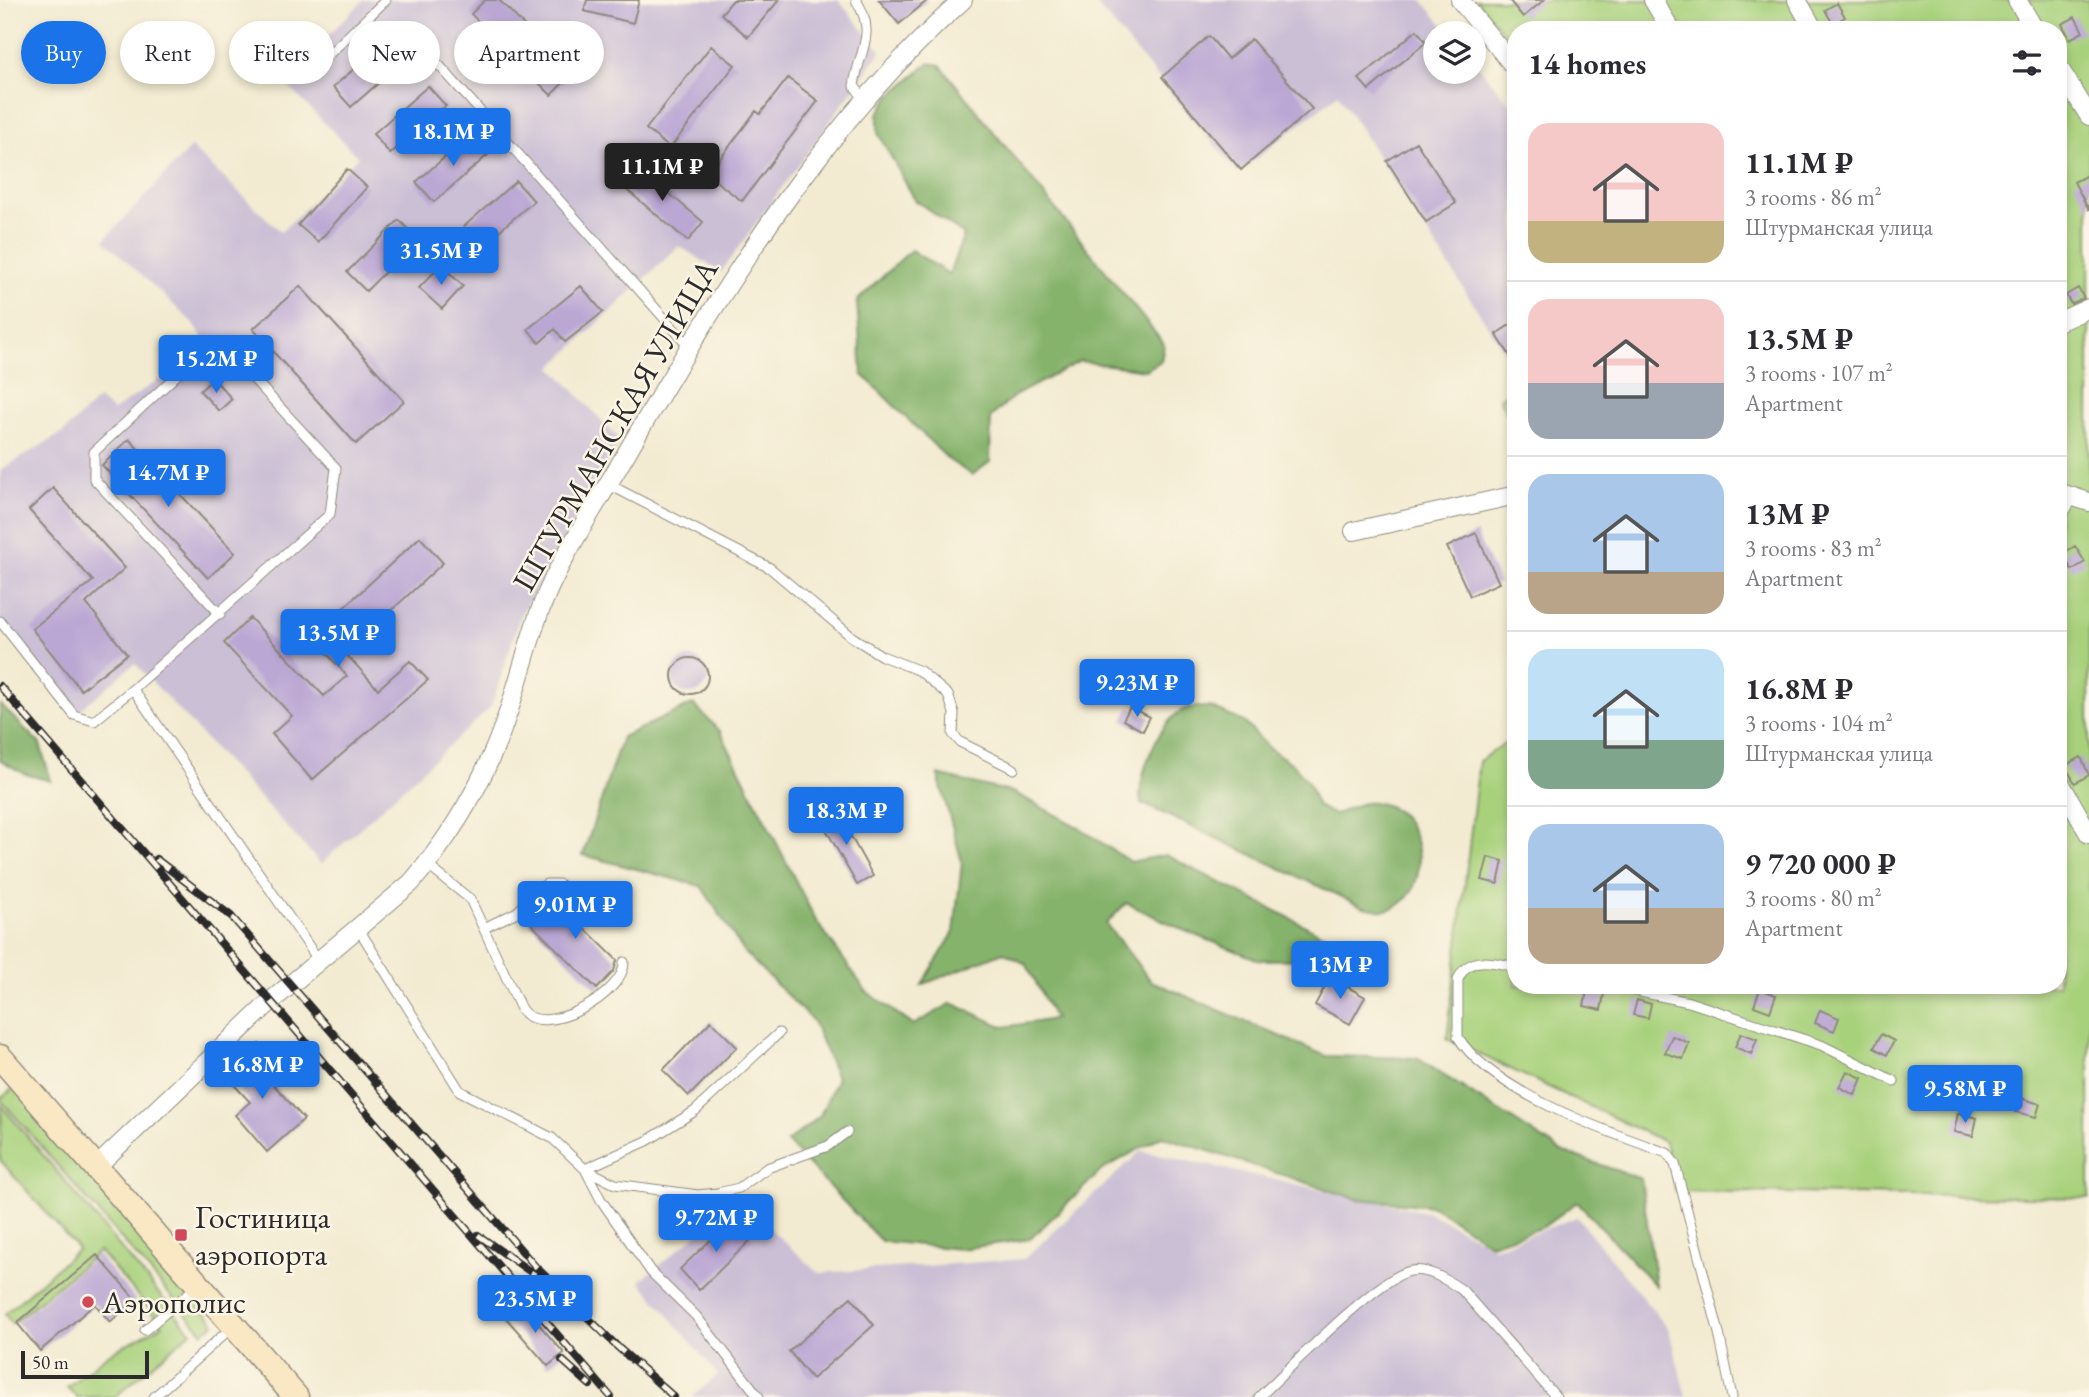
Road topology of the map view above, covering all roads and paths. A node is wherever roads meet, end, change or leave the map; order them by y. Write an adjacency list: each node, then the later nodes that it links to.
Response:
1 (386, 0): 11 (lane)
2 (856, 0): 15 (lane)
3 (963, 0): 15 (street, ШТУРМАНСКАЯ УЛИЦА)
4 (1460, 0): 12 (street)
5 (1653, 0): 8 (street)
6 (1797, 0): 9 (street)
7 (2017, 0): 10 (street)
8 (1666, 21)
9 (1809, 21)
10 (2030, 21)
11 (334, 49)
12 (1507, 58)
13 (440, 66): 19 (lane)
14 (2067, 81): 16 (street)
15 (864, 98): 19 (street, ШТУРМАНСКАЯ УЛИЦА)
16 (2089, 116)
17 (2089, 308): 18 (street)
18 (2067, 318)
19 (689, 346): 20 (street, ШТУРМАНСКАЯ УЛИЦА)
20 (608, 484): 28 (lane); 31 (street, ШТУРМАНСКАЯ УЛИЦА)
21 (2067, 495): 23 (street)
22 (1507, 497): 24 (street)
23 (2089, 502)
24 (1354, 531)
25 (220, 614): 25 (lane); 27 (lane)
26 (0, 621): 27 (lane)
27 (133, 689): 35 (lane)
28 (1014, 769)
29 (2067, 795): 30 (street)
30 (2089, 834)
31 (427, 865): 33 (street, ШТУРМАНСКАЯ УЛИЦА); 34 (lane)
32 (559, 884): 34 (lane)
33 (358, 928): 35 (street, ШТУРМАНСКАЯ УЛИЦА); 44 (lane)
34 (484, 928): 36 (lane)
35 (319, 961): 43 (street, ШТУРМАНСКАЯ УЛИЦА)
36 (624, 962)
37 (1507, 965): 53 (lane)
38 (1650, 994): 41 (lane)
39 (779, 1033): 44 (lane)
40 (2, 1065): 43 (main road)
41 (1894, 1081)
42 (847, 1132): 44 (lane)
43 (96, 1167): 45 (main road)
44 (585, 1169): 50 (lane)
45 (198, 1286): 46 (main road); 47 (lane)
46 (232, 1327): 48 (lane); 49 (main road)
47 (145, 1330)
48 (154, 1397)
49 (296, 1397)
50 (759, 1397)
51 (1259, 1397): 52 (lane)
52 (1556, 1397)
53 (1732, 1397)

